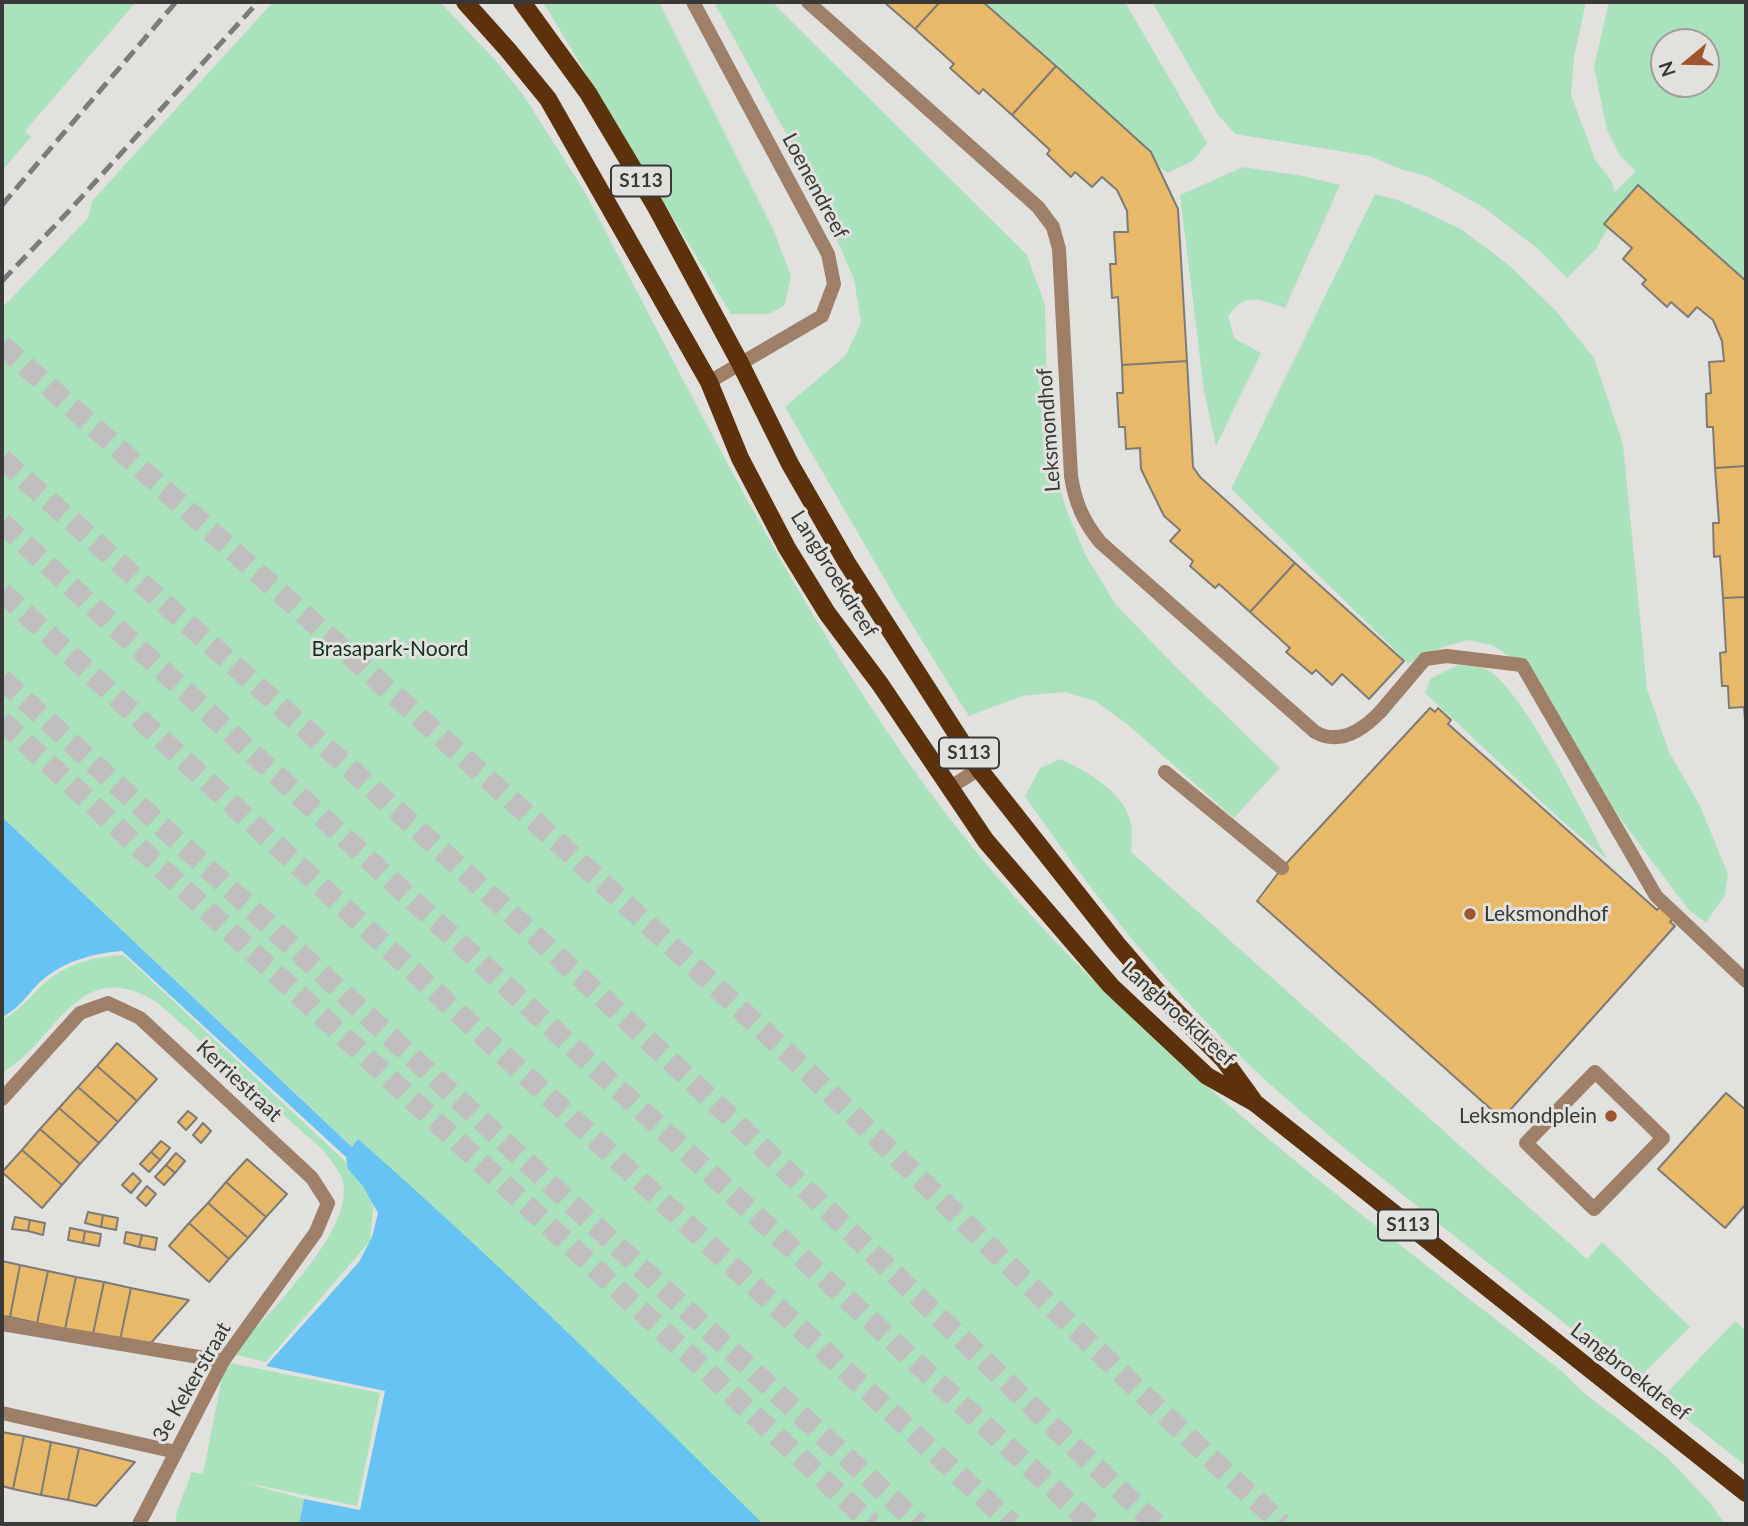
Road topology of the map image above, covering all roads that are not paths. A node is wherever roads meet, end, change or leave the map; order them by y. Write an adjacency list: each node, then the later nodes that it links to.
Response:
1 (465, 2): 6 (main road, Langbroekdreef / S113)
2 (522, 2): 5 (main road, Langbroekdreef / S113)
3 (693, 2): 5 (street, Loenendreef)
4 (808, 2): 11 (street, Leksmondhof)
5 (740, 363): 6 (street, Loenendreef); 7 (main road, Langbroekdreef / S113)
6 (709, 382): 9 (main road, Langbroekdreef / S113)
7 (979, 769): 9 (street); 13 (main road, Langbroekdreef / S113)
8 (1164, 772): 10 (street)
9 (948, 788): 13 (main road, Langbroekdreef / S113)
10 (1282, 869)
11 (1746, 981)
12 (2, 1099): 15 (street, Kerriestraat)
13 (1255, 1103): 20 (main road, Langbroekdreef / S113)
14 (1526, 1143): 14 (street)
15 (316, 1232): 17 (street, 3e Kekerstraat)
16 (2, 1324): 17 (street)
17 (223, 1361): 19 (street, 3e Kekerstraat)
18 (2, 1413): 19 (street)
19 (176, 1452): 21 (street, 3e Kekerstraat)
20 (1746, 1493)
21 (139, 1524)

